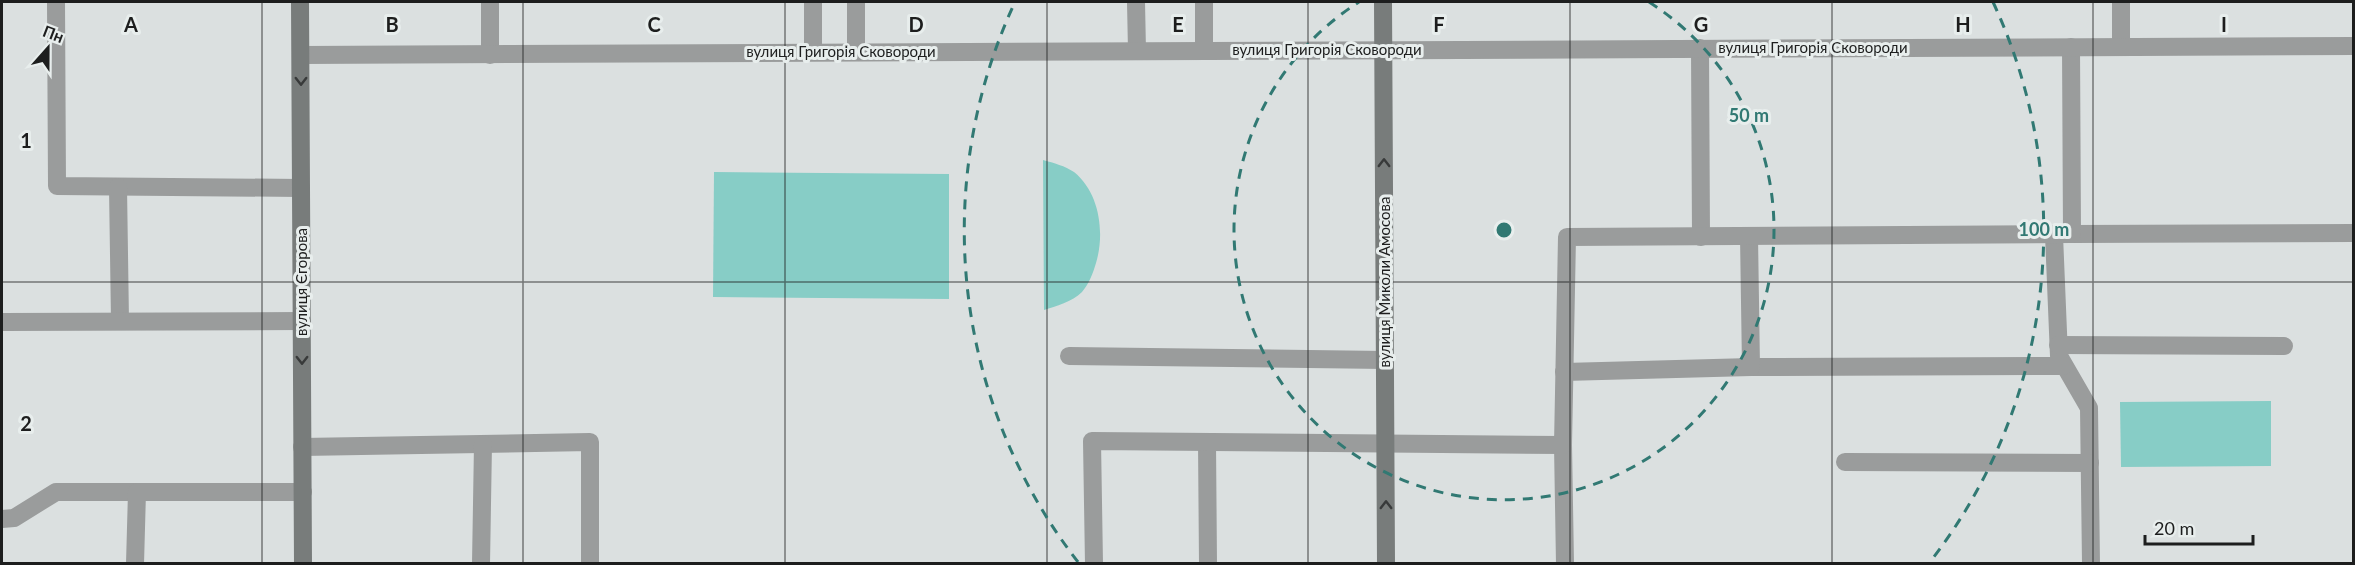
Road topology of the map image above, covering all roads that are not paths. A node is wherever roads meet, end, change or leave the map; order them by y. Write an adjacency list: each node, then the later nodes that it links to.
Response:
1 (56, 2): 21 (street)
2 (300, 2): 19 (street, вулиця Єгорова)
3 (490, 2): 20 (street)
4 (813, 2): 17 (street)
5 (856, 2): 18 (street)
6 (1136, 2): 16 (street)
7 (1204, 2): 14 (street)
8 (1383, 2): 15 (street, вулиця Миколи Амосова)
9 (2121, 2): 12 (street)
10 (2354, 46): 12 (street, вулиця Григорія Сковороди)
11 (2071, 47): 12 (street, вулиця Григорія Сковороди); 13 (street, вулиця Григорія Сковороди); 24 (street)
12 (2121, 47)
13 (1700, 48): 15 (street, вулиця Григорія Сковороди); 26 (street)
14 (1204, 50): 15 (street, вулиця Григорія Сковороди); 16 (street, вулиця Григорія Сковороди)
15 (1384, 50): 33 (street, вулиця Миколи Амосова, one-way to 15)
16 (1137, 51): 18 (street, вулиця Григорія Сковороди)
17 (813, 52): 18 (street, вулиця Григорія Сковороди); 20 (street, вулиця Григорія Сковороди)
18 (856, 52)
19 (301, 55): 20 (street, вулиця Григорія Сковороди); 22 (street, вулиця Єгорова, one-way to 22)
20 (490, 55)
21 (118, 187): 22 (street); 27 (street)
22 (301, 188): 28 (street, вулиця Єгорова)
23 (2354, 233): 24 (street)
24 (2063, 234): 25 (street); 30 (street)
25 (1749, 236): 26 (street); 35 (street)
26 (1701, 237): 36 (street)
27 (120, 321): 28 (street); 29 (street)
28 (302, 321): 41 (street, вулиця Єгорова, one-way to 41)
29 (2, 322)
30 (2058, 345): 31 (street); 34 (street)
31 (2284, 346)
32 (1069, 356): 33 (street)
33 (1386, 360): 38 (street, вулиця Миколи Амосова)
34 (2064, 366): 35 (street); 43 (street)
35 (1750, 367): 36 (street)
36 (1564, 372): 40 (street)
37 (1207, 442): 38 (street); 51 (street); 52 (street)
38 (1386, 443): 40 (street); 53 (street, вулиця Миколи Амосова, one-way to 38)
39 (483, 444): 41 (street); 49 (street); 50 (street)
40 (1563, 445): 54 (street)
41 (302, 447): 45 (street, вулиця Єгорова)
42 (1845, 462): 43 (street)
43 (2090, 463): 55 (street)
44 (137, 492): 45 (street); 46 (street); 47 (street)
45 (303, 492): 48 (street, вулиця Єгорова)
46 (2, 519)
47 (135, 564)
48 (303, 564)
49 (481, 564)
50 (590, 564)
51 (1094, 564)
52 (1208, 564)
53 (1386, 564)
54 (1565, 564)
55 (2091, 564)

